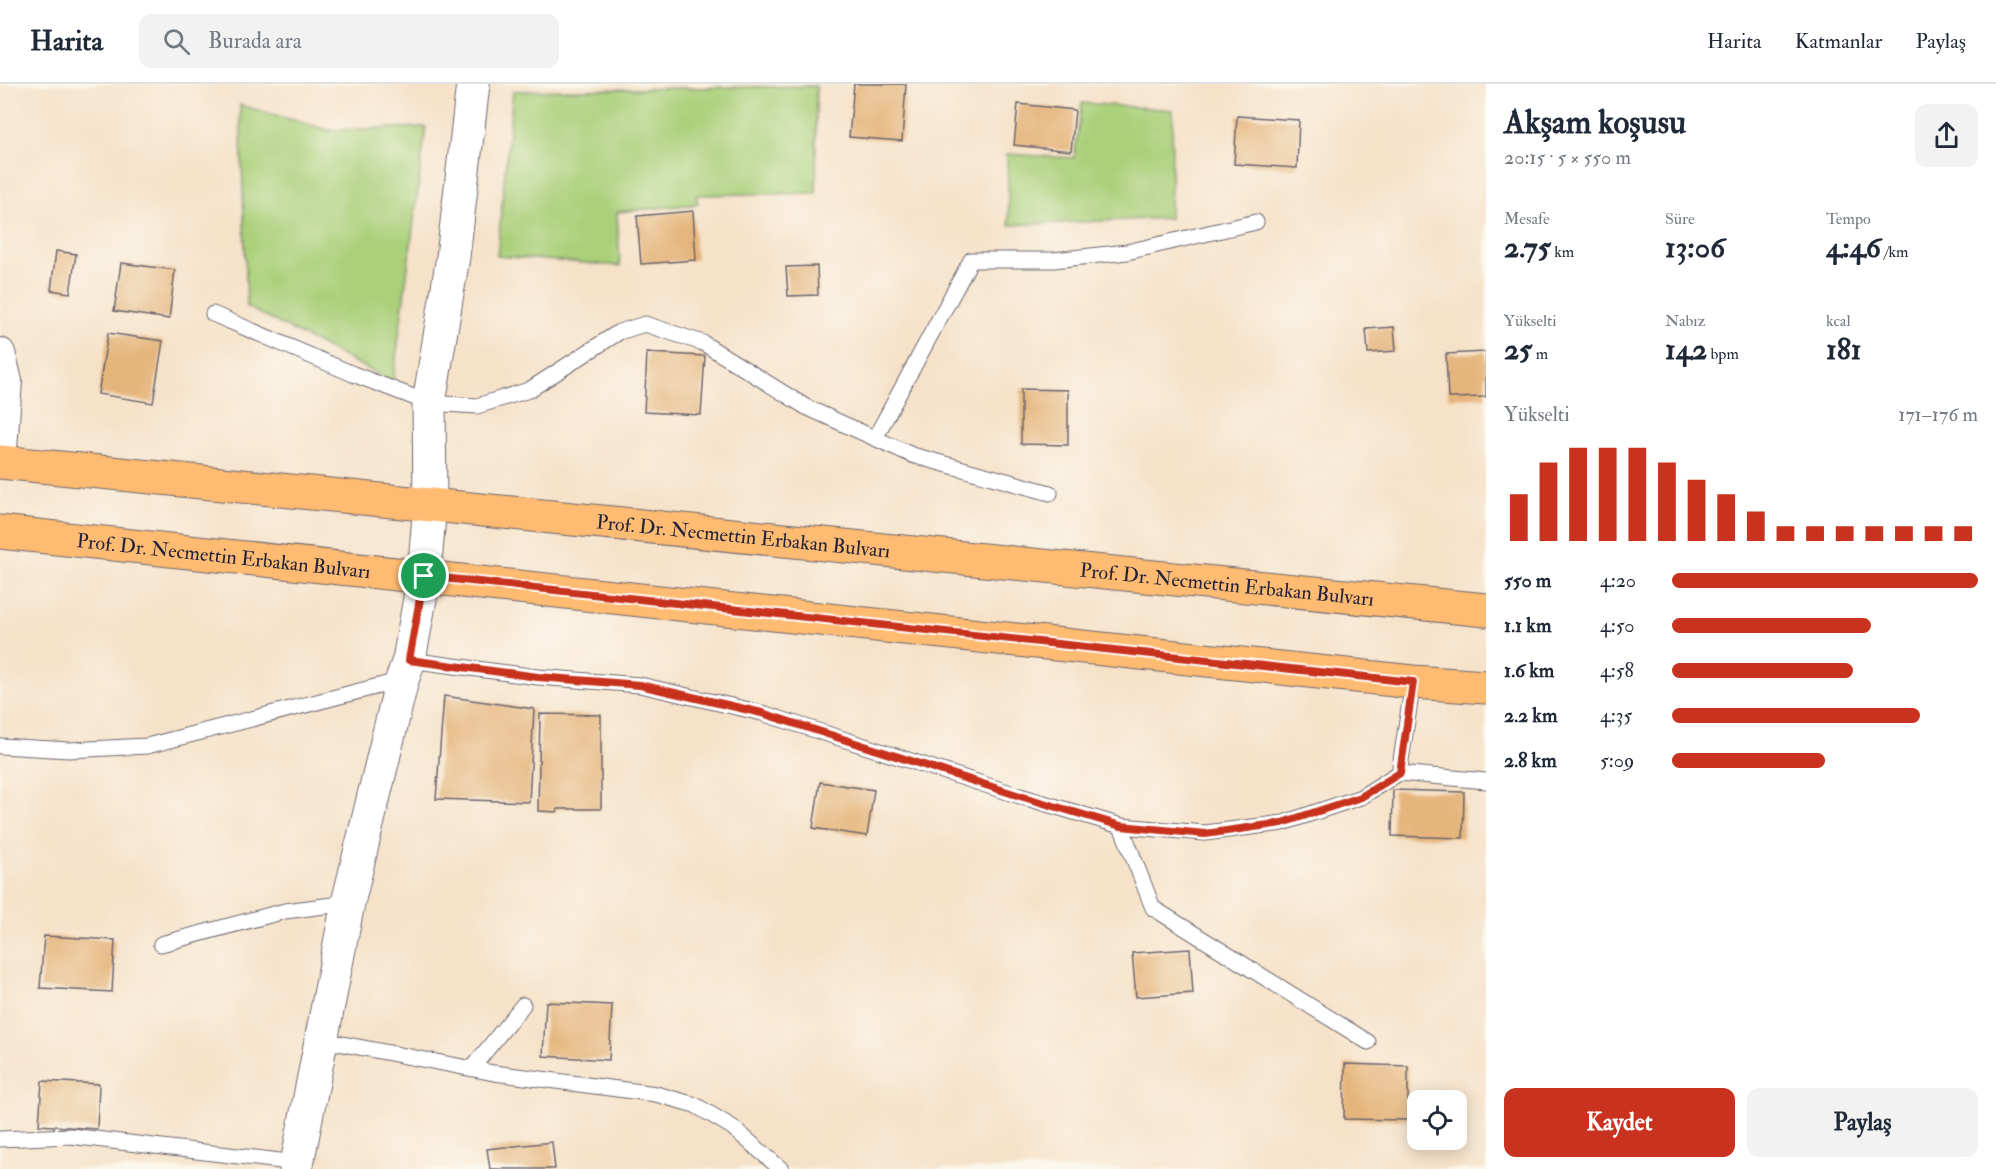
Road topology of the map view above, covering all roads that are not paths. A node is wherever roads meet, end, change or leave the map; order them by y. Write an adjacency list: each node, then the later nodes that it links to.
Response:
1 (473, 84): 5 (street)
2 (1256, 222): 6 (lane)
3 (213, 314): 5 (lane)
4 (0, 353): 7 (street)
5 (429, 403): 6 (lane); 9 (street)
6 (875, 438): 8 (lane)
7 (1, 462): 9 (main road, Prof. Dr. Necmettin Erbakan Bulvarı)
8 (1050, 493)
9 (430, 503): 11 (street); 12 (main road, Prof. Dr. Necmettin Erbakan Bulvarı)
10 (0, 532): 11 (main road, Prof. Dr. Necmettin Erbakan Bulvarı)
11 (424, 576): 13 (street); 14 (main road, Prof. Dr. Necmettin Erbakan Bulvarı)
12 (1486, 610)
13 (405, 670): 16 (lane); 19 (lane); 20 (street)
14 (1413, 682): 15 (main road, Prof. Dr. Necmettin Erbakan Bulvarı); 17 (lane)
15 (1486, 687)
16 (0, 746)
17 (1400, 773): 18 (lane); 19 (lane)
18 (1486, 781)
19 (1121, 826): 24 (lane)
20 (348, 903): 21 (lane); 23 (street)
21 (161, 944)
22 (523, 1005): 25 (lane)
23 (322, 1040): 25 (lane); 27 (street)
24 (1368, 1042)
25 (472, 1068): 28 (lane)
26 (0, 1139): 27 (lane)
27 (297, 1166)
28 (781, 1169)

